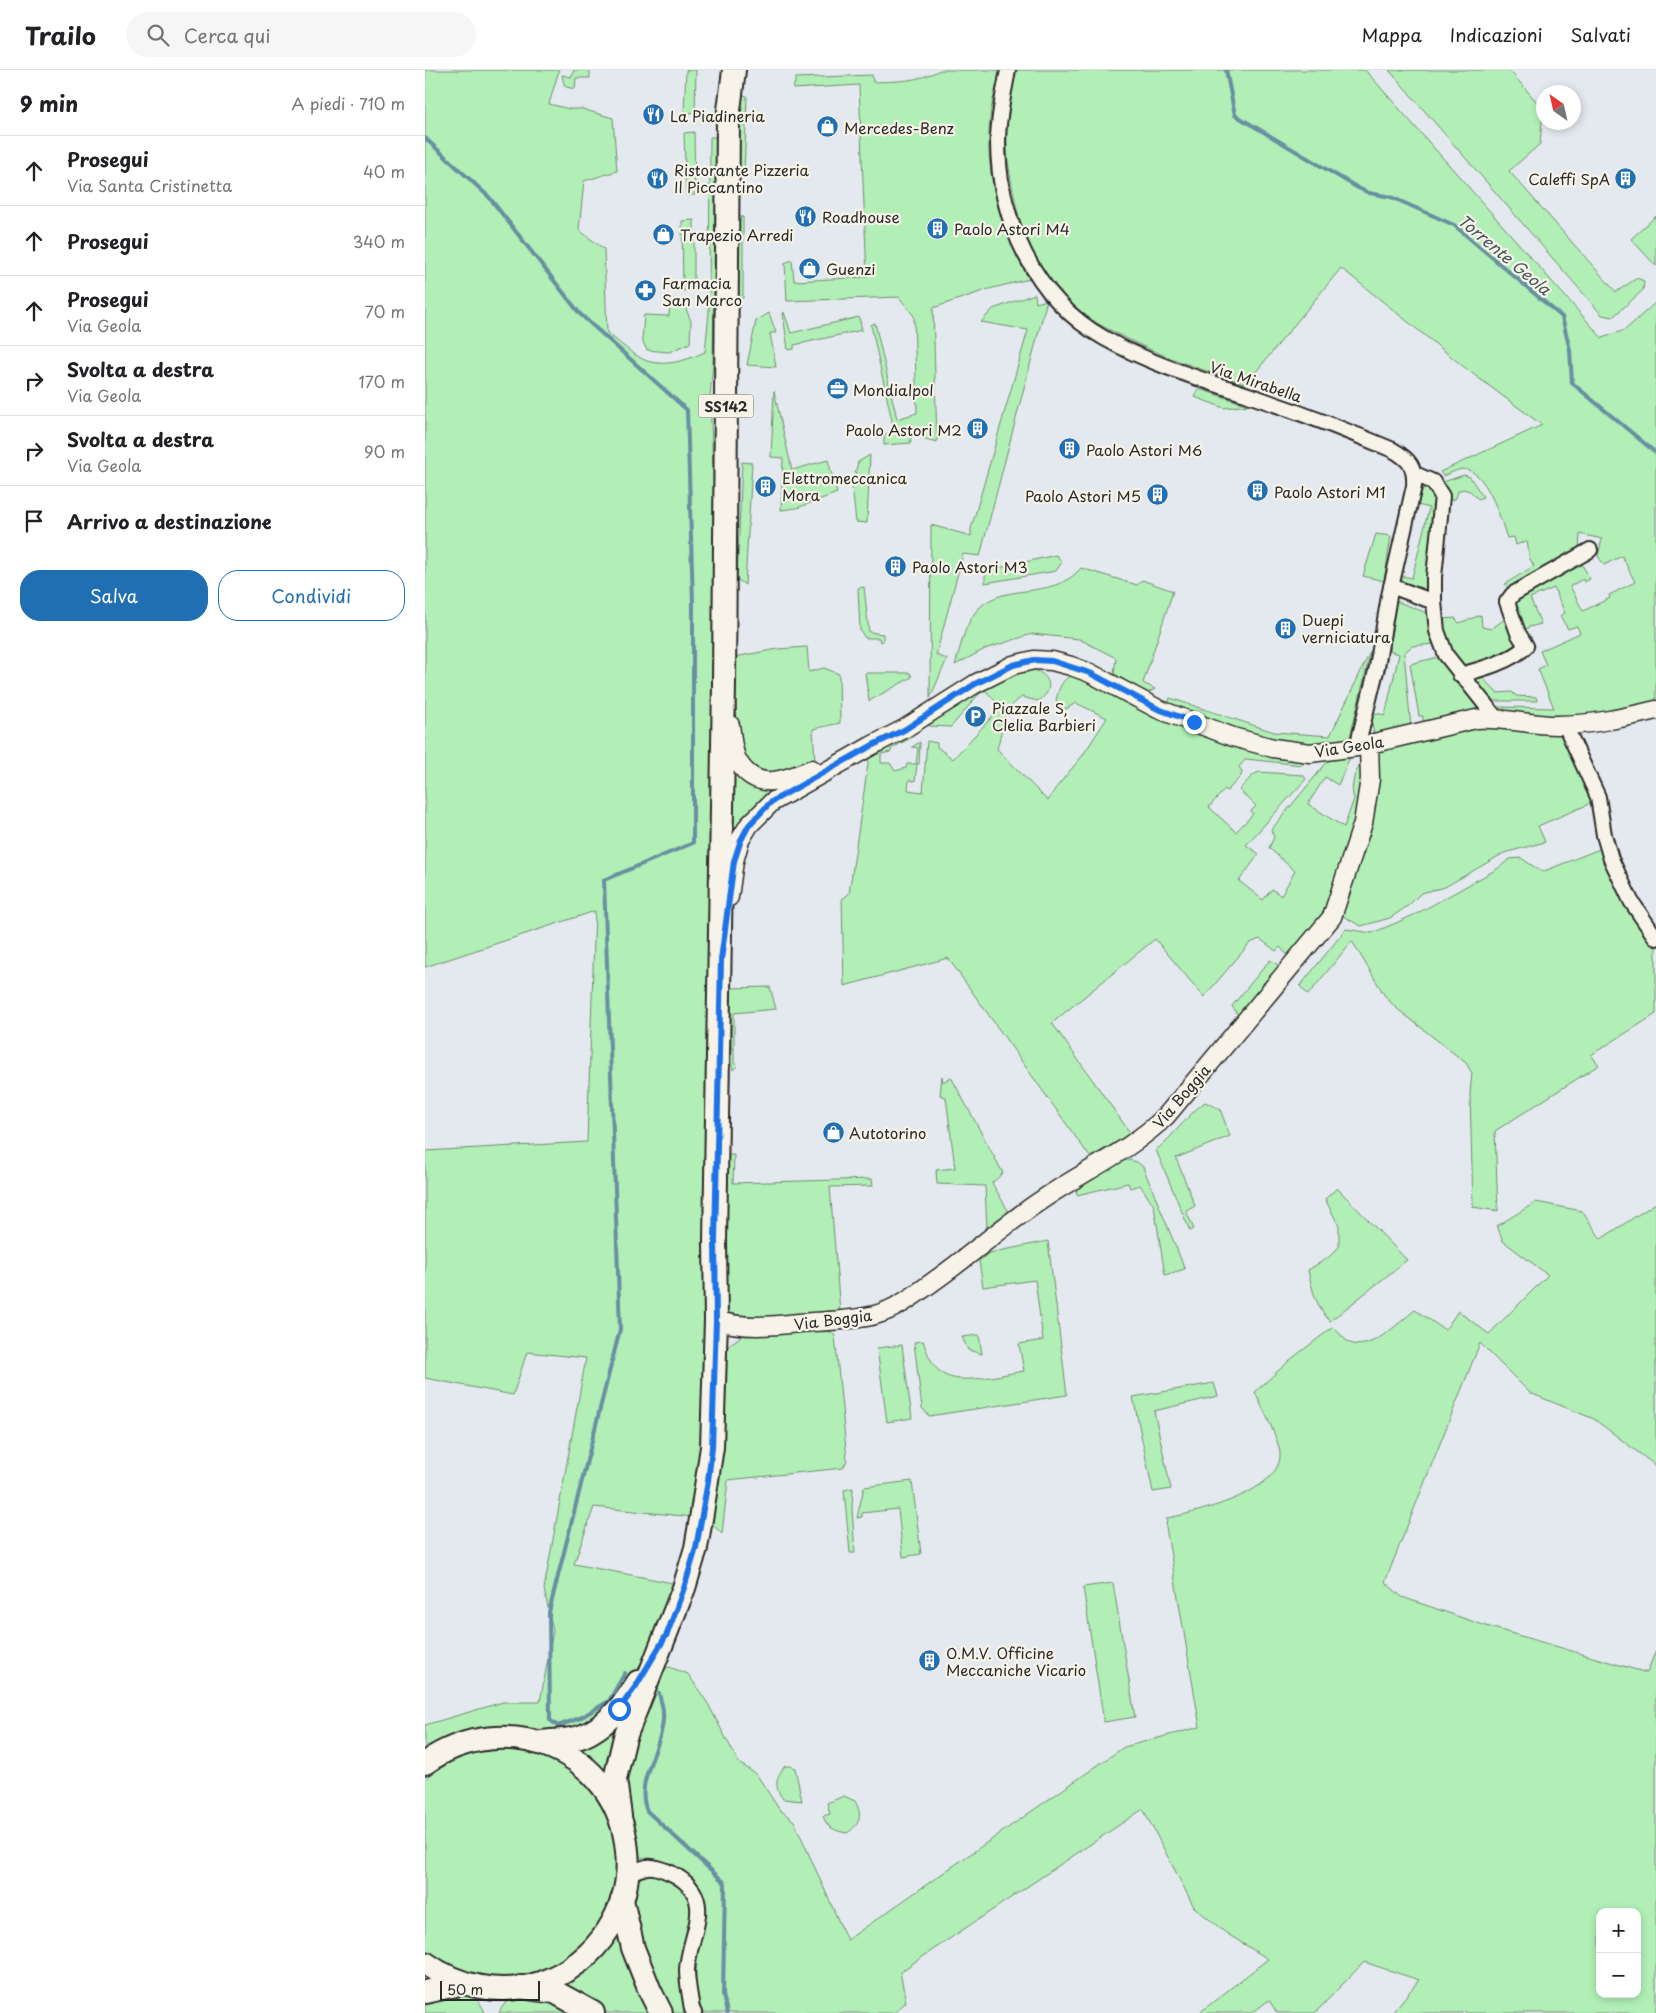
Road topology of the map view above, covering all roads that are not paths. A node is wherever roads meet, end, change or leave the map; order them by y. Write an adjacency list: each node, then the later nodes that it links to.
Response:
1 (722, 70): 4 (main road, SS142)
2 (734, 70): 4 (main road, SS142)
3 (1008, 70): 5 (street, Via Mirabella)
4 (729, 107): 10 (main road, SS142)
5 (1415, 474): 7 (street); 8 (street)
6 (1590, 550): 9 (street)
7 (1391, 586): 8 (street); 15 (street)
8 (1434, 602): 9 (street)
9 (1460, 675): 12 (street)
10 (724, 684): 14 (street, Via Geola); 17 (main road, SS142)
11 (1656, 710): 13 (street, Via Geola)
12 (1496, 718): 13 (street, Via Geola); 15 (street, Via Geola)
13 (1565, 725): 16 (street)
14 (871, 746): 15 (street, Via Geola); 17 (street, Via Geola)
15 (1363, 746): 19 (street, Via Boggia)
16 (1656, 938)
17 (721, 960): 18 (main road, SS142)
18 (716, 1320): 19 (street, Via Boggia); 20 (main road, SS142)
19 (781, 1325): 20 (street, Via Boggia)
20 (716, 1349): 21 (main road, SS142)
21 (667, 1634): 22 (main road, SS142); 24 (main road, SS142)
22 (540, 1742): 23 (main road); 24 (main road)
23 (428, 1760)
24 (620, 1816): 25 (main road)
25 (628, 1874): 26 (main road); 33 (street)
26 (622, 1900): 29 (main road); 32 (main road)
27 (425, 1963): 28 (main road)
28 (464, 1983): 29 (main road); 30 (main road)
29 (520, 1987): 31 (main road)
30 (425, 1992)
31 (593, 2013)
32 (661, 2013)
33 (694, 2013)

